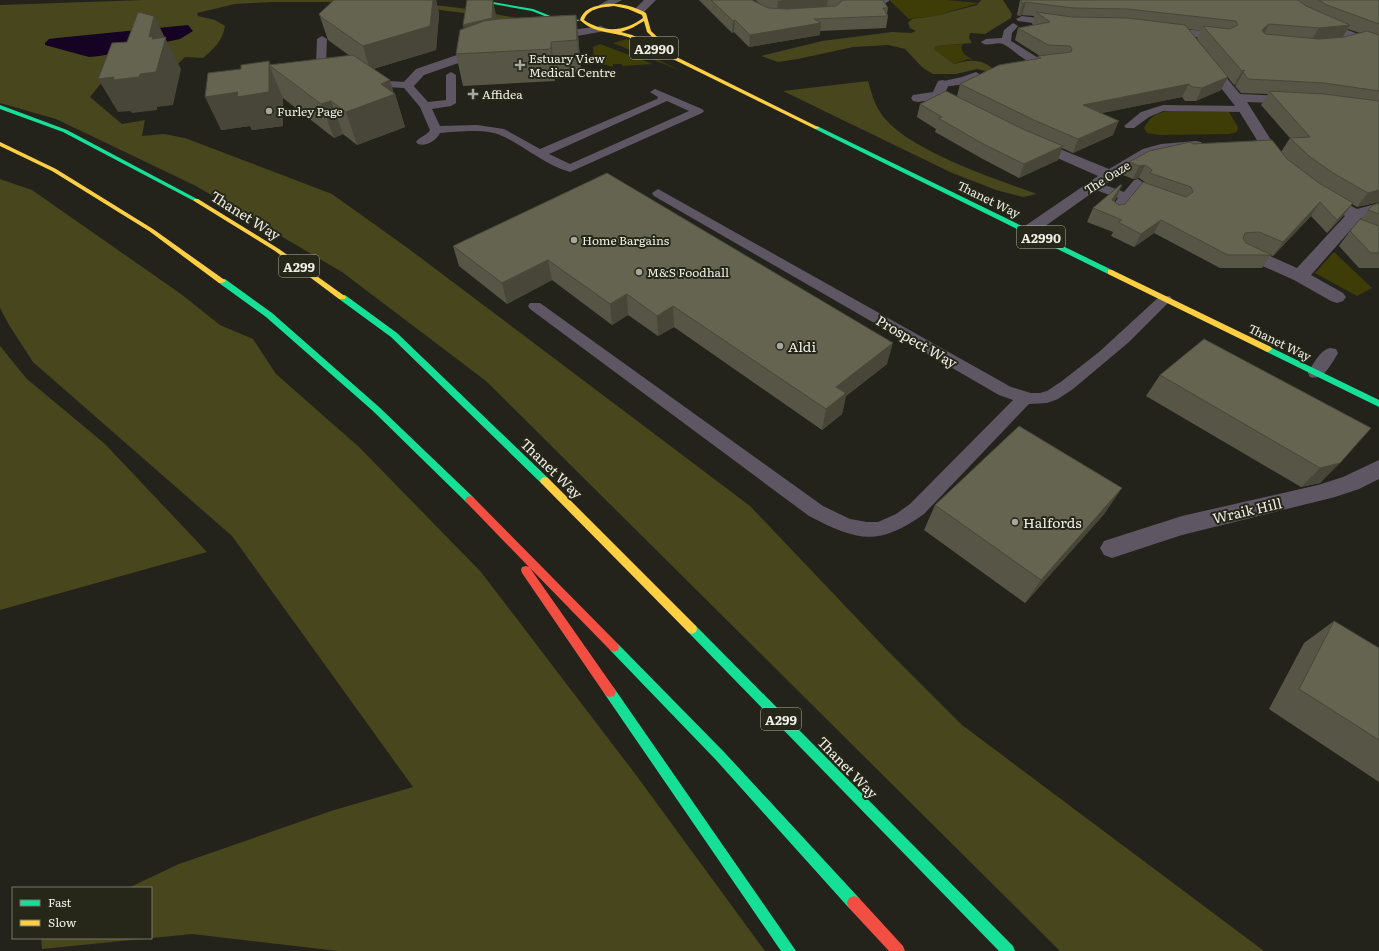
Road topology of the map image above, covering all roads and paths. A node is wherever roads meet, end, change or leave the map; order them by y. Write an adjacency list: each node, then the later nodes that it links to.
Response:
1 (473, 0): 8 (main road, Thanet Way)
2 (617, 0): 5 (street)
3 (651, 0): 9 (street)
4 (1281, 0): 19 (street)
5 (601, 6): 6 (main road); 9 (main road); 11 (main road)
6 (574, 8)
7 (554, 9): 8 (main road, Thanet Way)
8 (533, 10): 11 (main road, Thanet Way)
9 (643, 14): 14 (main road, Thanet Way); 29 (main road, Thanet Way / A2990)
10 (1018, 19): 12 (street); 21 (lane)
11 (582, 21): 14 (main road, Thanet Way); 16 (street)
12 (1074, 25)
13 (1150, 28): 15 (street)
14 (606, 30): 16 (street); 29 (main road, Thanet Way / A2990)
15 (1183, 32): 17 (street); 37 (street)
16 (548, 37): 20 (street)
17 (1224, 37)
18 (322, 39): 32 (lane)
19 (1359, 39): 23 (street); 25 (street)
20 (536, 40)
21 (1006, 40): 22 (lane); 26 (lane)
22 (986, 42)
23 (1342, 44)
24 (499, 46): 34 (street)
25 (1379, 46)
26 (1036, 61): 27 (lane); 28 (lane)
27 (1049, 61)
28 (1021, 63)
29 (696, 69): 59 (main road, Thanet Way / A2990)
30 (976, 74): 35 (lane)
31 (451, 75): 39 (lane)
32 (322, 82)
33 (358, 82): 34 (lane)
34 (407, 85): 39 (lane)
35 (944, 93): 36 (street)
36 (918, 98)
37 (1236, 98): 38 (street); 41 (street)
38 (1307, 102)
39 (425, 106): 43 (lane)
40 (0, 107): 74 (main road, Thanet Way / A299)
41 (1245, 109): 42 (lane); 49 (street)
42 (1130, 126)
43 (436, 130): 45 (lane); 48 (lane)
44 (1020, 136): 50 (street)
45 (422, 142)
46 (0, 144): 70 (main road)
47 (1210, 144): 50 (street, The Oaze)
48 (539, 154): 48 (lane)
49 (1290, 173)
50 (1109, 176): 51 (street, The Oaze)
51 (1094, 185): 52 (lane); 59 (street, The Oaze)
52 (1132, 189): 55 (lane); 57 (lane)
53 (1311, 189): 58 (street)
54 (658, 192): 67 (lane, Prospect Way)
55 (1146, 193)
56 (1379, 208): 58 (street)
57 (1113, 213)
58 (1353, 224): 61 (street)
59 (1028, 231): 63 (main road, Thanet Way / A2990)
60 (1244, 251): 61 (street)
61 (1300, 276): 62 (street)
62 (1337, 297)
63 (1165, 299): 66 (main road, Thanet Way / A2990); 67 (lane, Prospect Way)
64 (535, 306): 67 (lane)
65 (1330, 353): 66 (lane)
66 (1316, 373): 68 (main road, Thanet Way / A2990)
67 (1025, 398)
68 (1379, 404)
69 (1379, 468): 71 (street, Wraik Hill)
70 (489, 518): 72 (main road); 73 (main road)
71 (1112, 548)
72 (789, 951)
73 (898, 951)
74 (1008, 951)

